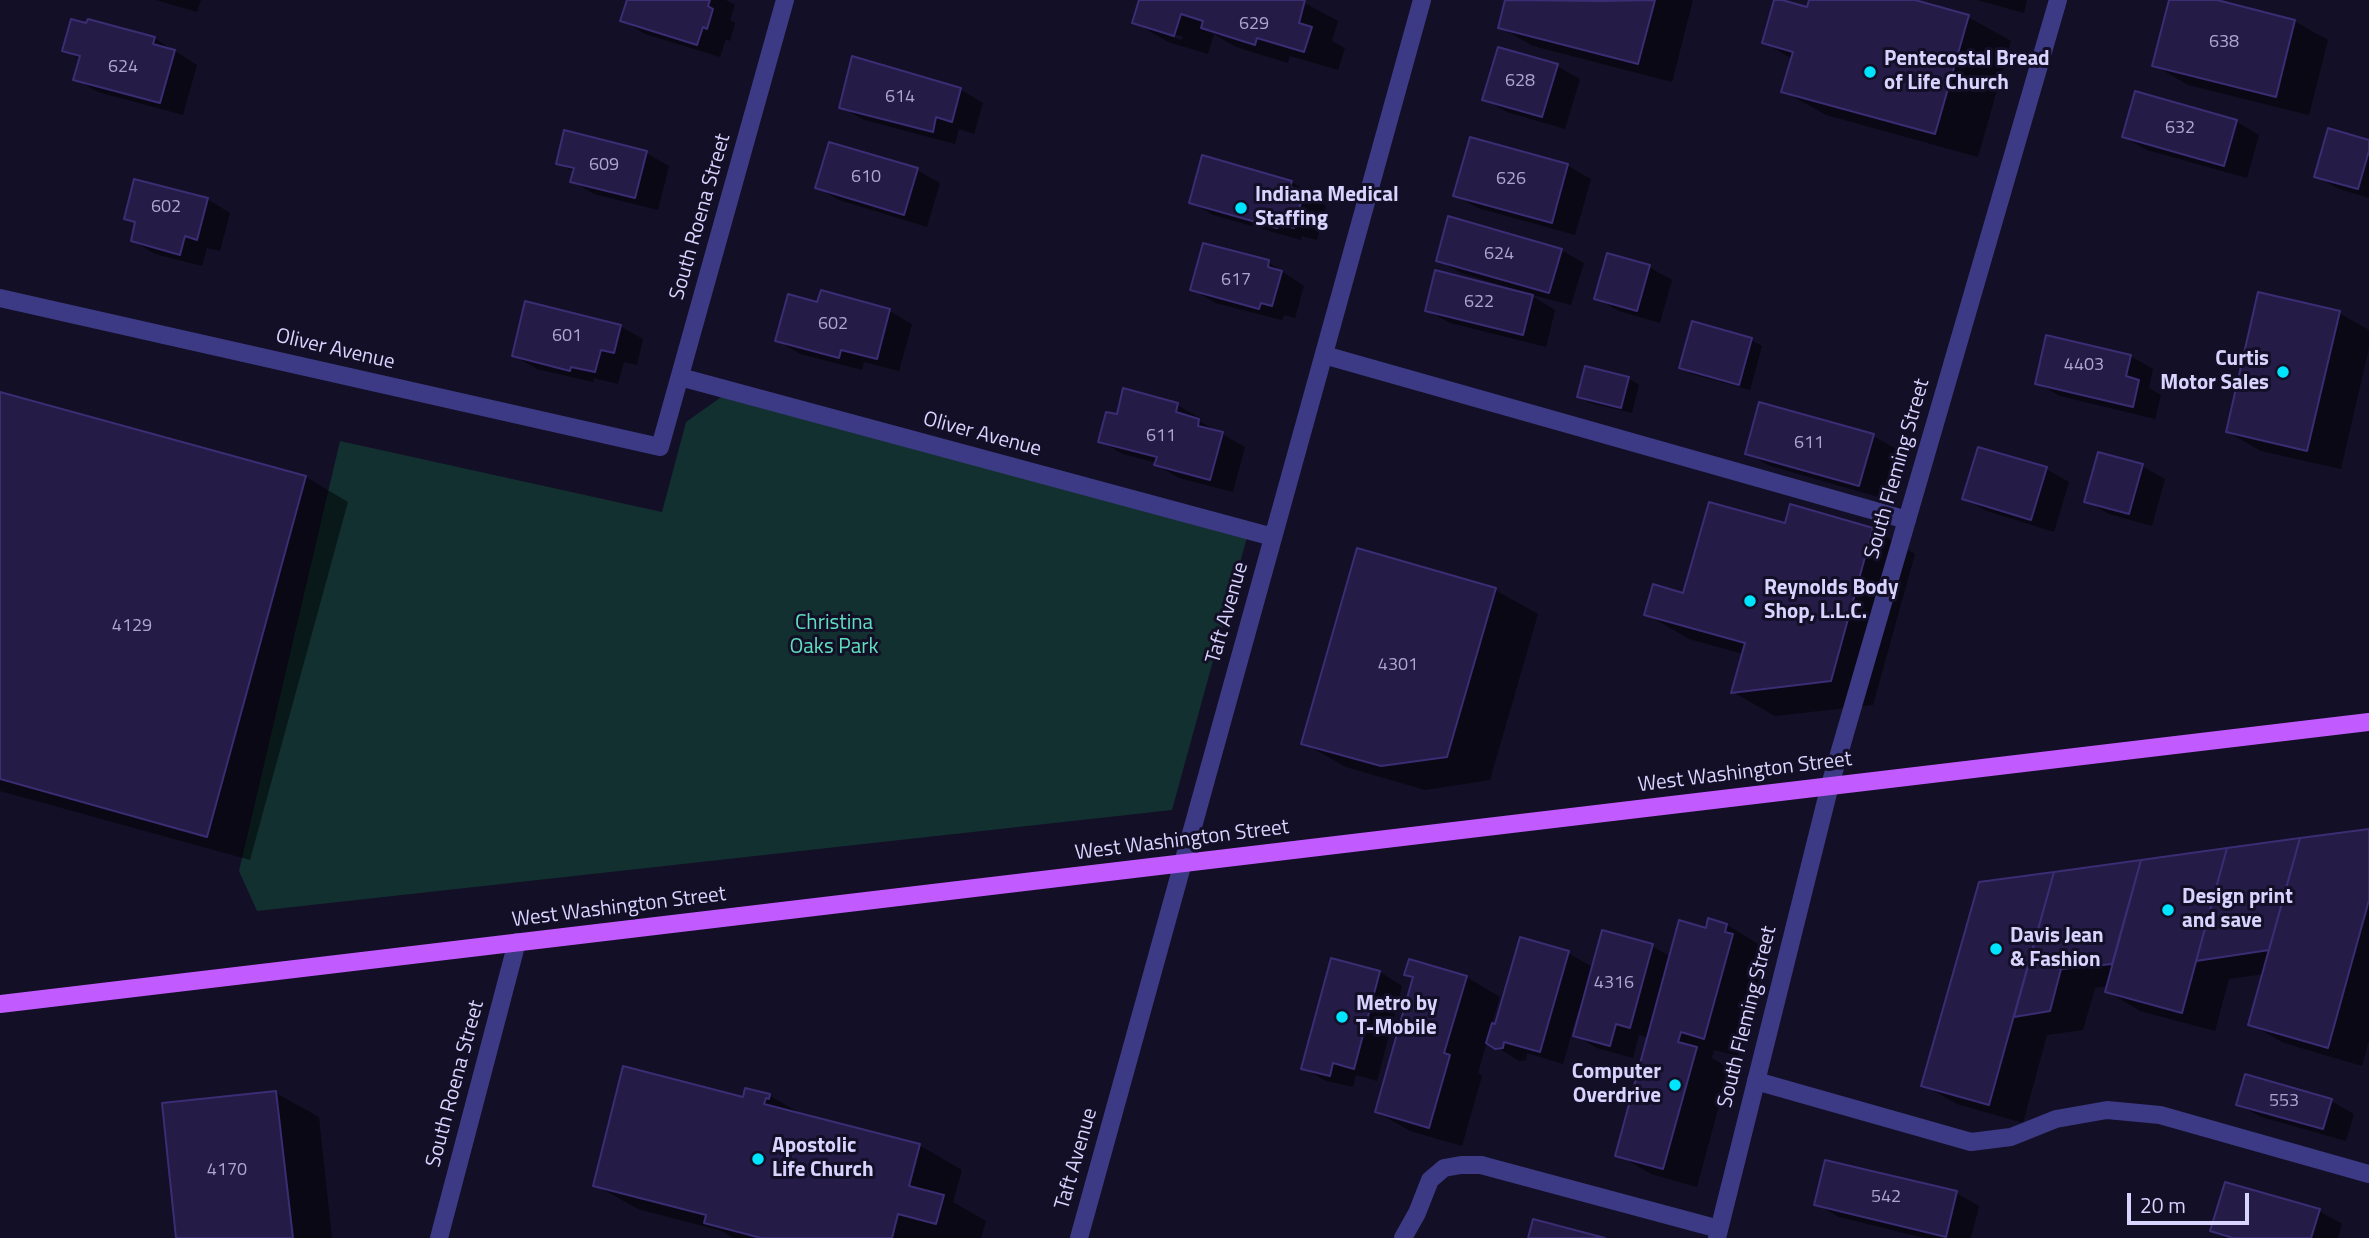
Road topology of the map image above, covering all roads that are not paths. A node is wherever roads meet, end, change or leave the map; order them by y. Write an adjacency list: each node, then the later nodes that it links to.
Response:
1 (785, 0): 6 (street, South Roena Street)
2 (1422, 0): 5 (street, Taft Avenue)
3 (2058, 0): 8 (street, South Fleming Street)
4 (0, 298): 7 (street, Oliver Avenue)
5 (1324, 355): 8 (street); 9 (street, Taft Avenue)
6 (680, 377): 7 (street, South Roena Street); 9 (street, Oliver Avenue)
7 (660, 447)
8 (1907, 520): 11 (street, South Fleming Street)
9 (1273, 537): 12 (street, Taft Avenue)
10 (2369, 722): 11 (main road, West Washington Street)
11 (1830, 785): 12 (main road, West Washington Street); 15 (street, South Fleming Street)
12 (1182, 864): 13 (main road, West Washington Street); 19 (street, Taft Avenue)
13 (517, 942): 14 (main road, West Washington Street); 18 (street, South Roena Street)
14 (0, 1004)
15 (1756, 1081): 16 (street); 17 (street, South Fleming Street)
16 (2369, 1174)
17 (1718, 1233): 20 (street)
18 (439, 1238)
19 (1079, 1238)
20 (1403, 1238)

